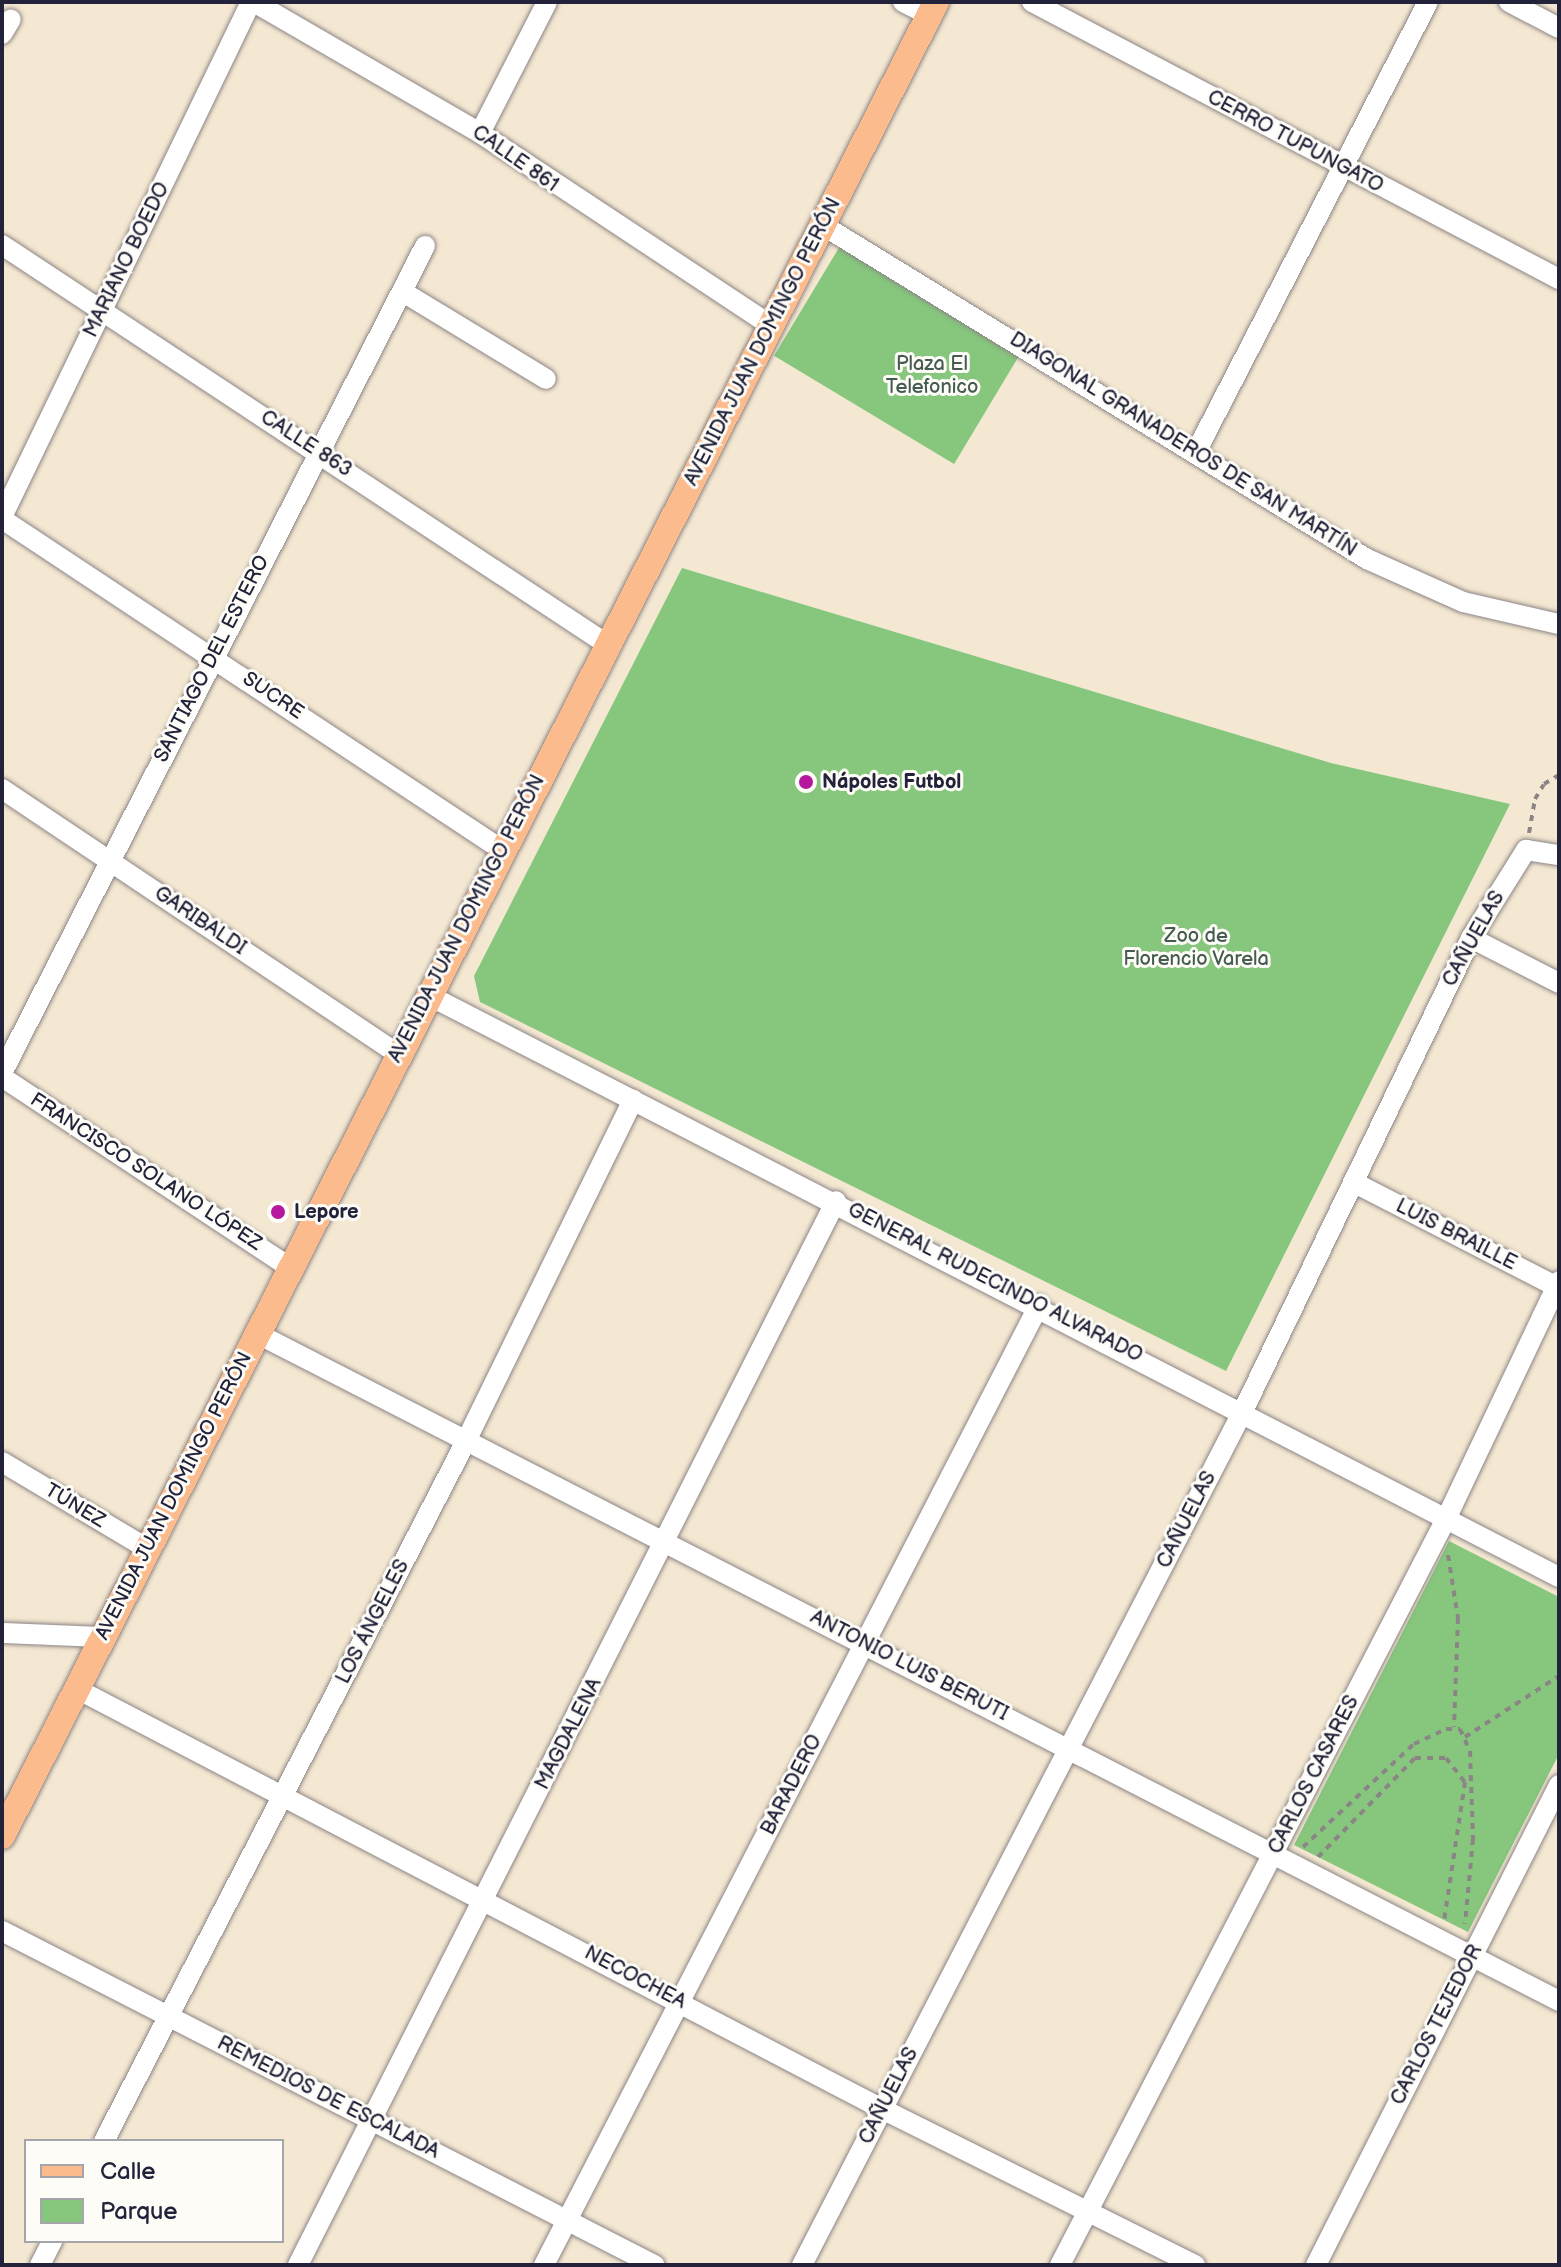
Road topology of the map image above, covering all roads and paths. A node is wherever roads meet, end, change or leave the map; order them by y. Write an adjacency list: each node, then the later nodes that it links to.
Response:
1 (253, 2): 9 (street, CALLE 861); 16 (street, MARIANO BOEDO)
2 (547, 2): 9 (street)
3 (903, 2): 7 (street)
4 (1032, 2): 10 (street, CERRO TUPUNGATO)
5 (1428, 2): 10 (street)
6 (1509, 2): 8 (street)
7 (932, 8): 11 (main road, AVENIDA JUAN DOMINGO PERÓN)
8 (1559, 28)
9 (480, 133): 17 (street, CALLE 861)
10 (1343, 169): 14 (street, CERRO TUPUNGATO); 20 (street)
11 (824, 226): 17 (main road, AVENIDA JUAN DOMINGO PERÓN); 20 (street, DIAGONAL GRANADEROS DE SAN MARTÍN)
12 (2, 245): 16 (street, CALLE 863)
13 (425, 246): 15 (street, SANTIAGO DEL ESTERO)
14 (1559, 279)
15 (403, 292): 18 (street); 19 (street, SANTIAGO DEL ESTERO)
16 (103, 311): 19 (street, CALLE 863); 21 (street, MARIANO BOEDO)
17 (770, 325): 23 (main road, AVENIDA JUAN DOMINGO PERÓN)
18 (546, 379)
19 (318, 452): 23 (street, CALLE 863); 24 (street, SANTIAGO DEL ESTERO)
20 (1196, 452): 22 (street, DIAGONAL GRANADEROS DE SAN MARTÍN)
21 (2, 518): 24 (street, SUCRE)
22 (1559, 624)
23 (608, 645): 27 (main road, AVENIDA JUAN DOMINGO PERÓN)
24 (212, 655): 27 (street, SUCRE); 30 (street, SANTIAGO DEL ESTERO)
25 (1559, 775): 28 (path)
26 (2, 789): 30 (street, GARIBALDI)
27 (502, 850): 33 (main road, AVENIDA JUAN DOMINGO PERÓN)
28 (1526, 850): 29 (street); 31 (street, CAÑUELAS)
29 (1559, 855)
30 (110, 860): 34 (street, GARIBALDI); 35 (street, SANTIAGO DEL ESTERO)
31 (1471, 938): 32 (street); 37 (street, CAÑUELAS)
32 (1559, 983)
33 (428, 995): 34 (main road, AVENIDA JUAN DOMINGO PERÓN); 36 (street, GENERAL RUDECINDO ALVARADO)
34 (398, 1054): 39 (main road, AVENIDA JUAN DOMINGO PERÓN)
35 (2, 1075): 39 (street, FRANCISCO SOLANO LÓPEZ)
36 (633, 1100): 38 (street, GENERAL RUDECINDO ALVARADO); 44 (street, LOS ÁNGELES)
37 (1353, 1182): 40 (street, LUIS BRAILLE); 43 (street, CAÑUELAS)
38 (836, 1201): 41 (street, GENERAL RUDECINDO ALVARADO); 47 (street, MAGDALENA)
39 (289, 1267): 42 (main road, AVENIDA JUAN DOMINGO PERÓN)
40 (1558, 1285): 46 (street, CARLOS CASARES)
41 (1039, 1305): 43 (street, GENERAL RUDECINDO ALVARADO); 52 (street, BARADERO)
42 (256, 1333): 44 (street, ANTONIO LUIS BERUTI); 48 (main road, AVENIDA JUAN DOMINGO PERÓN)
43 (1243, 1411): 46 (street, GENERAL RUDECINDO ALVARADO); 57 (street, CAÑUELAS)
44 (466, 1441): 47 (street, ANTONIO LUIS BERUTI); 59 (street, LOS ÁNGELES)
45 (2, 1462): 48 (street, TÚNEZ)
46 (1443, 1525): 49 (street, GENERAL RUDECINDO ALVARADO); 55 (path); 61 (street, CARLOS CASARES)
47 (667, 1541): 52 (street, ANTONIO LUIS BERUTI); 62 (street, MAGDALENA)
48 (148, 1549): 51 (main road, AVENIDA JUAN DOMINGO PERÓN)
49 (1559, 1577)
50 (2, 1633): 51 (street)
51 (103, 1637): 54 (main road, AVENIDA JUAN DOMINGO PERÓN)
52 (864, 1644): 57 (street, ANTONIO LUIS BERUTI); 66 (street, BARADERO)
53 (1559, 1676): 56 (path)
54 (77, 1689): 59 (street, NECOCHEA); 60 (main road, AVENIDA JUAN DOMINGO PERÓN)
55 (1454, 1727): 56 (path); 61 (path)
56 (1465, 1737): 65 (path)
57 (1069, 1747): 61 (street, ANTONIO LUIS BERUTI); 69 (street, CAÑUELAS)
58 (1559, 1785): 65 (street, CARLOS TEJEDOR)
59 (282, 1798): 62 (street, NECOCHEA); 68 (street, LOS ÁNGELES)
60 (2, 1836)
61 (1289, 1862): 64 (street, ANTONIO LUIS BERUTI); 64 (path); 72 (street, CARLOS CASARES)
62 (486, 1899): 66 (street, NECOCHEA); 70 (street, MAGDALENA)
63 (2, 1931): 68 (street, REMEDIOS DE ESCALADA)
64 (1441, 1939): 65 (street, ANTONIO LUIS BERUTI)
65 (1467, 1953): 67 (street, ANTONIO LUIS BERUTI); 82 (street, CARLOS TEJEDOR)
66 (680, 2001): 69 (street, NECOCHEA); 73 (street, BARADERO)
67 (1559, 2001)
68 (168, 2017): 70 (street, REMEDIOS DE ESCALADA); 71 (street, LOS ÁNGELES)
69 (882, 2109): 72 (street, NECOCHEA); 79 (street, CAÑUELAS)
70 (369, 2120): 73 (street, REMEDIOS DE ESCALADA); 76 (street, MAGDALENA)
71 (105, 2139)
72 (1087, 2212): 80 (street, CARLOS CASARES); 81 (street, NECOCHEA)
73 (567, 2221): 77 (street, BARADERO); 78 (street, REMEDIOS DE ESCALADA)
74 (51, 2243): 75 (street)
75 (40, 2265)
76 (298, 2265)
77 (544, 2265)
78 (654, 2265)
79 (802, 2265)
80 (1060, 2265)
81 (1195, 2265)
82 (1316, 2265)

